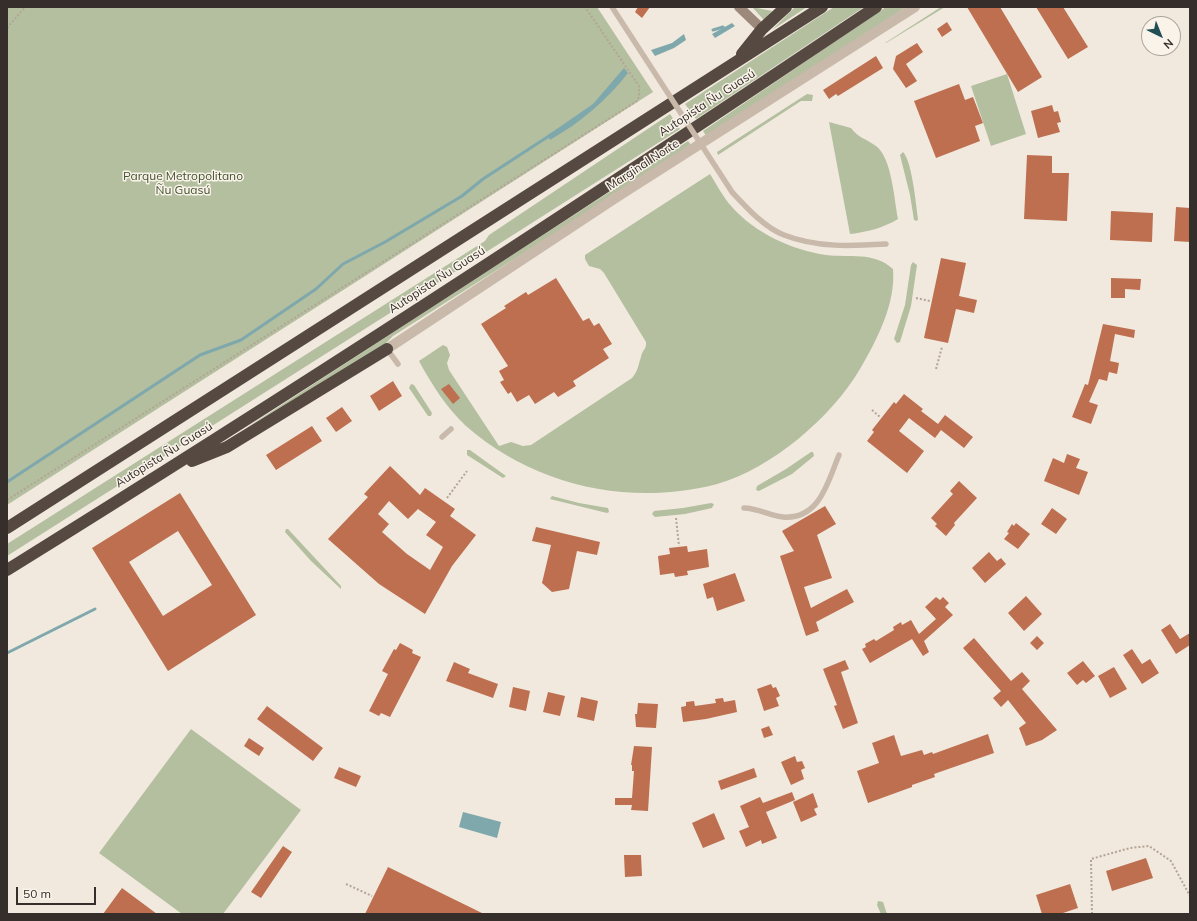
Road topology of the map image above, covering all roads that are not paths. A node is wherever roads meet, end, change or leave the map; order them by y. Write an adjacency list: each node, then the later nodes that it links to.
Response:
1 (612, 7): 9 (lane, bridge)
2 (739, 7): 7 (main road)
3 (786, 7): 7 (highway)
4 (822, 7): 8 (highway, Autopista Ñu Guasú)
5 (876, 7): 15 (highway, Autopista Ñu Guasú)
6 (915, 7): 10 (street, Marginal Norte)
7 (762, 29): 8 (highway)
8 (736, 62): 17 (highway, Autopista Ñu Guasú)
9 (886, 244)
10 (387, 349): 11 (lane); 15 (highway)
11 (398, 364)
12 (451, 429): 13 (lane)
13 (442, 437)
14 (839, 456): 16 (lane)
15 (159, 475): 18 (highway, Autopista Ñu Guasú)
16 (744, 508)
17 (7, 528)
18 (7, 570)

